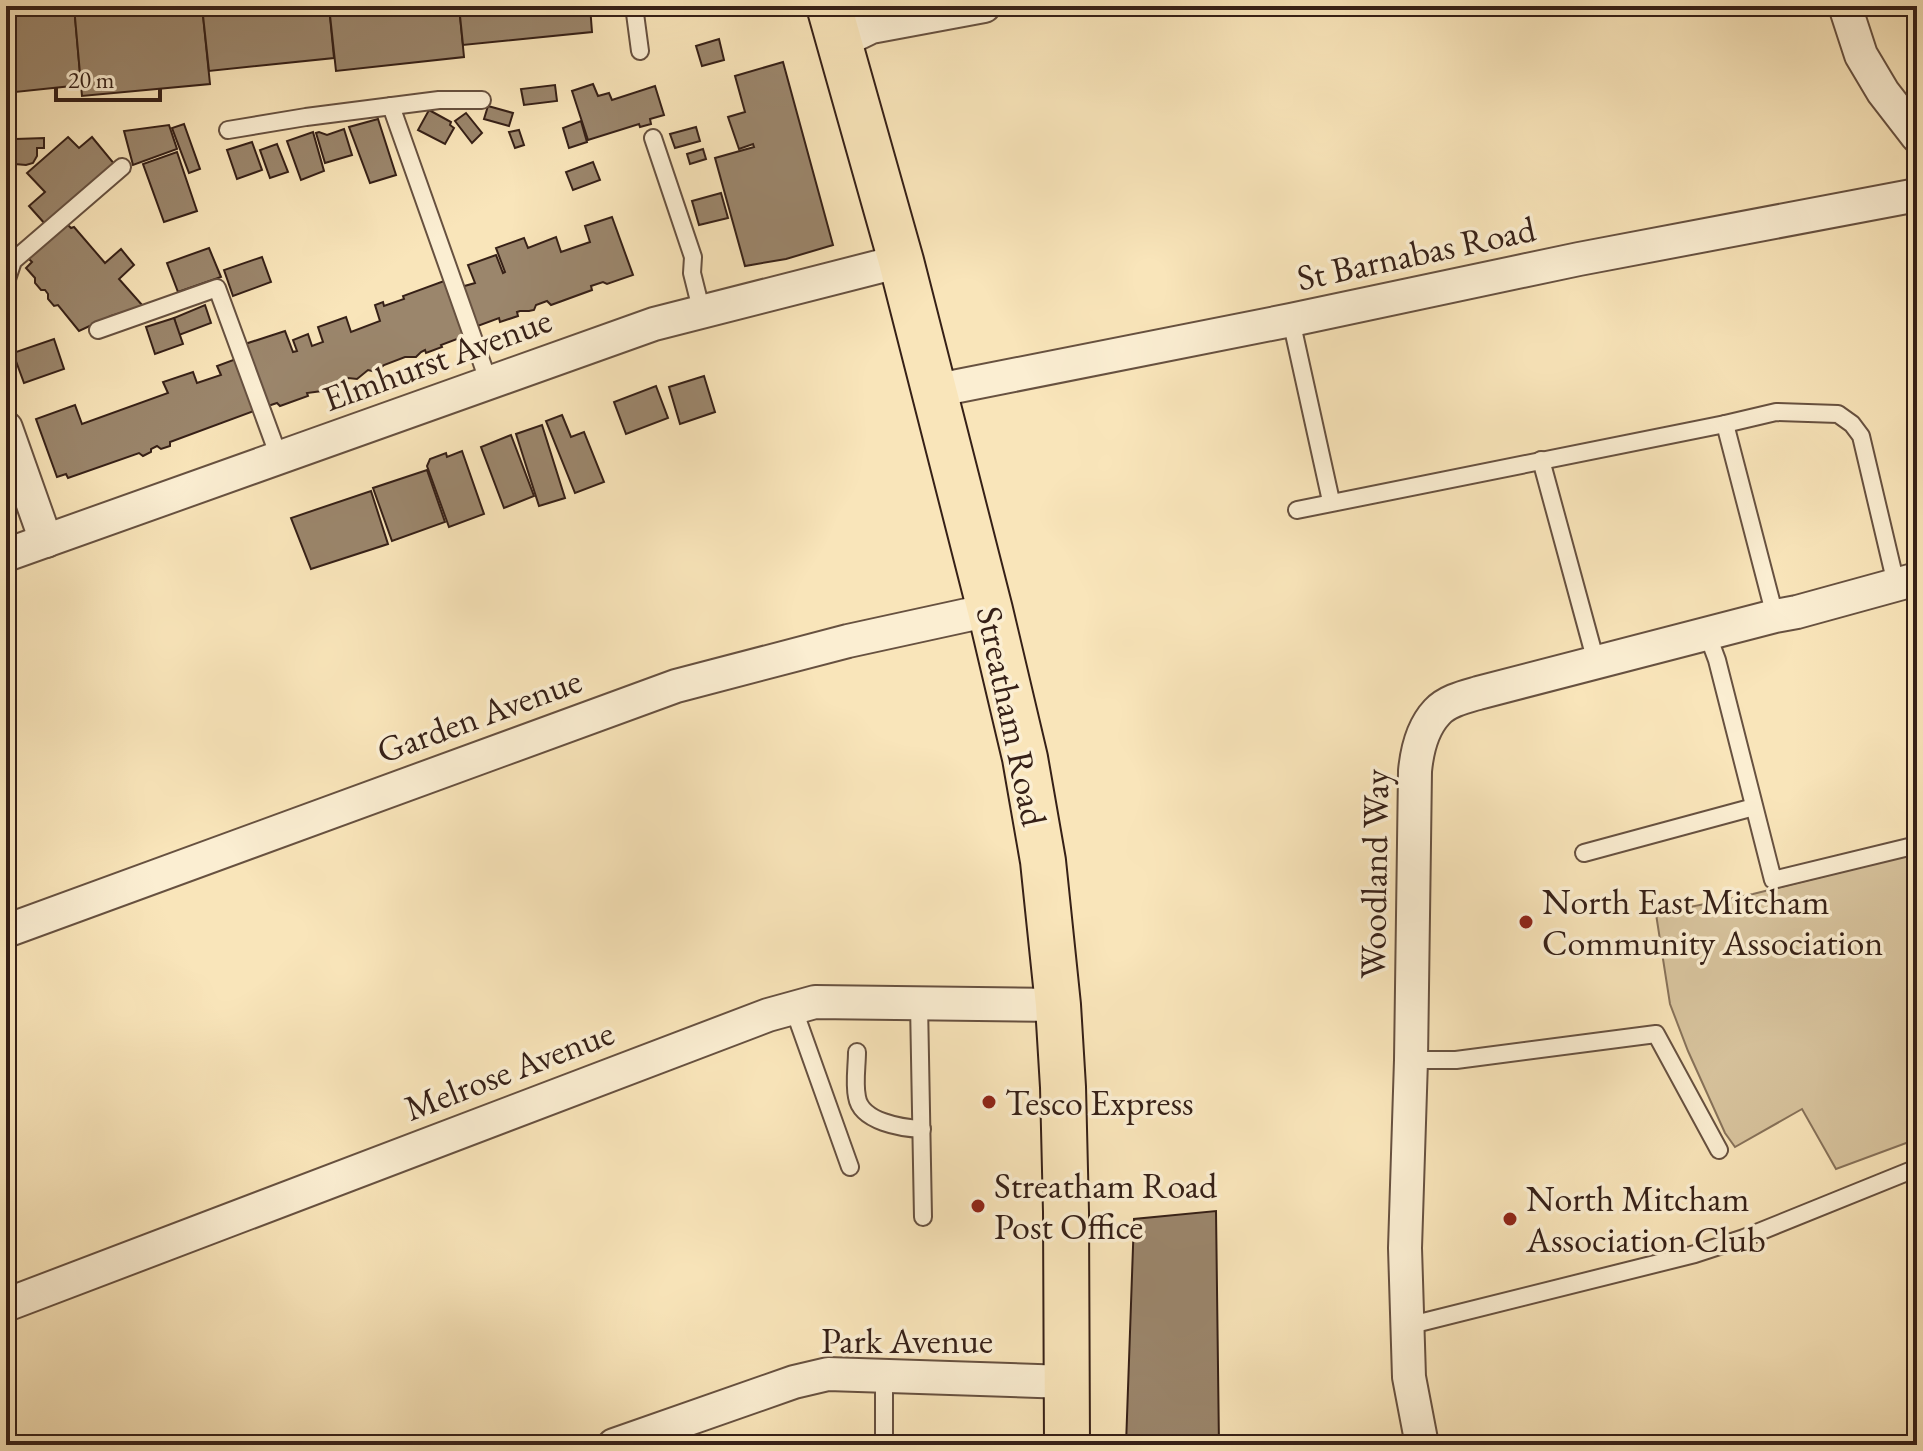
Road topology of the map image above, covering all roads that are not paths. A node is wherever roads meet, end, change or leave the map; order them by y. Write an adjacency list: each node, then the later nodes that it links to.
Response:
1 (634, 6): 5 (lane)
2 (984, 6): 4 (street)
3 (1845, 6): 9 (street)
4 (835, 24): 13 (main road, Streatham Road)
5 (640, 51)
6 (482, 100): 7 (lane)
7 (391, 106): 8 (lane); 18 (lane)
8 (228, 130)
9 (1917, 136)
10 (653, 138): 15 (lane)
11 (122, 167): 14 (lane)
12 (1917, 195): 16 (street, St Barnabas Road)
13 (901, 261): 15 (street, Elmhurst Avenue); 19 (main road, Streatham Road)
14 (6, 282)
15 (702, 313): 18 (street, Elmhurst Avenue)
16 (1291, 320): 19 (street, St Barnabas Road); 24 (lane)
17 (98, 330): 22 (lane)
18 (489, 383): 22 (street, Elmhurst Avenue)
19 (933, 391): 29 (main road, Streatham Road)
20 (1725, 424): 23 (lane); 28 (lane); 30 (lane)
21 (6, 428): 26 (street)
22 (279, 457): 26 (street, Elmhurst Avenue)
23 (1541, 460): 24 (lane); 32 (lane)
24 (1331, 501): 25 (lane)
25 (1297, 510)
26 (46, 541): 27 (street, Elmhurst Avenue)
27 (6, 555)
28 (1906, 582): 30 (street, Woodland Way)
29 (990, 610): 36 (street, Garden Avenue); 38 (main road, Streatham Road)
30 (1775, 616): 31 (street, Woodland Way)
31 (1707, 633): 32 (street, Woodland Way); 33 (lane)
32 (1596, 662): 41 (street, Woodland Way)
33 (1754, 807): 34 (lane); 35 (lane)
34 (1917, 845)
35 (1584, 853)
36 (6, 931)
37 (919, 1004): 38 (street, Melrose Avenue); 39 (street, Melrose Avenue); 42 (lane)
38 (1058, 1005): 50 (main road, Streatham Road)
39 (793, 1007): 44 (lane); 47 (street, Melrose Avenue)
40 (857, 1052): 42 (lane)
41 (1411, 1060): 43 (lane); 48 (street, Woodland Way)
42 (922, 1129): 46 (lane)
43 (1719, 1150)
44 (850, 1167)
45 (1917, 1168): 48 (lane)
46 (923, 1217)
47 (6, 1305)
48 (1407, 1326): 54 (street, Woodland Way)
49 (884, 1375): 50 (street, Park Avenue); 51 (street, Park Avenue); 52 (lane)
50 (1067, 1382): 53 (main road, Streatham Road)
51 (614, 1445)
52 (884, 1445)
53 (1067, 1445)
54 (1422, 1445)

